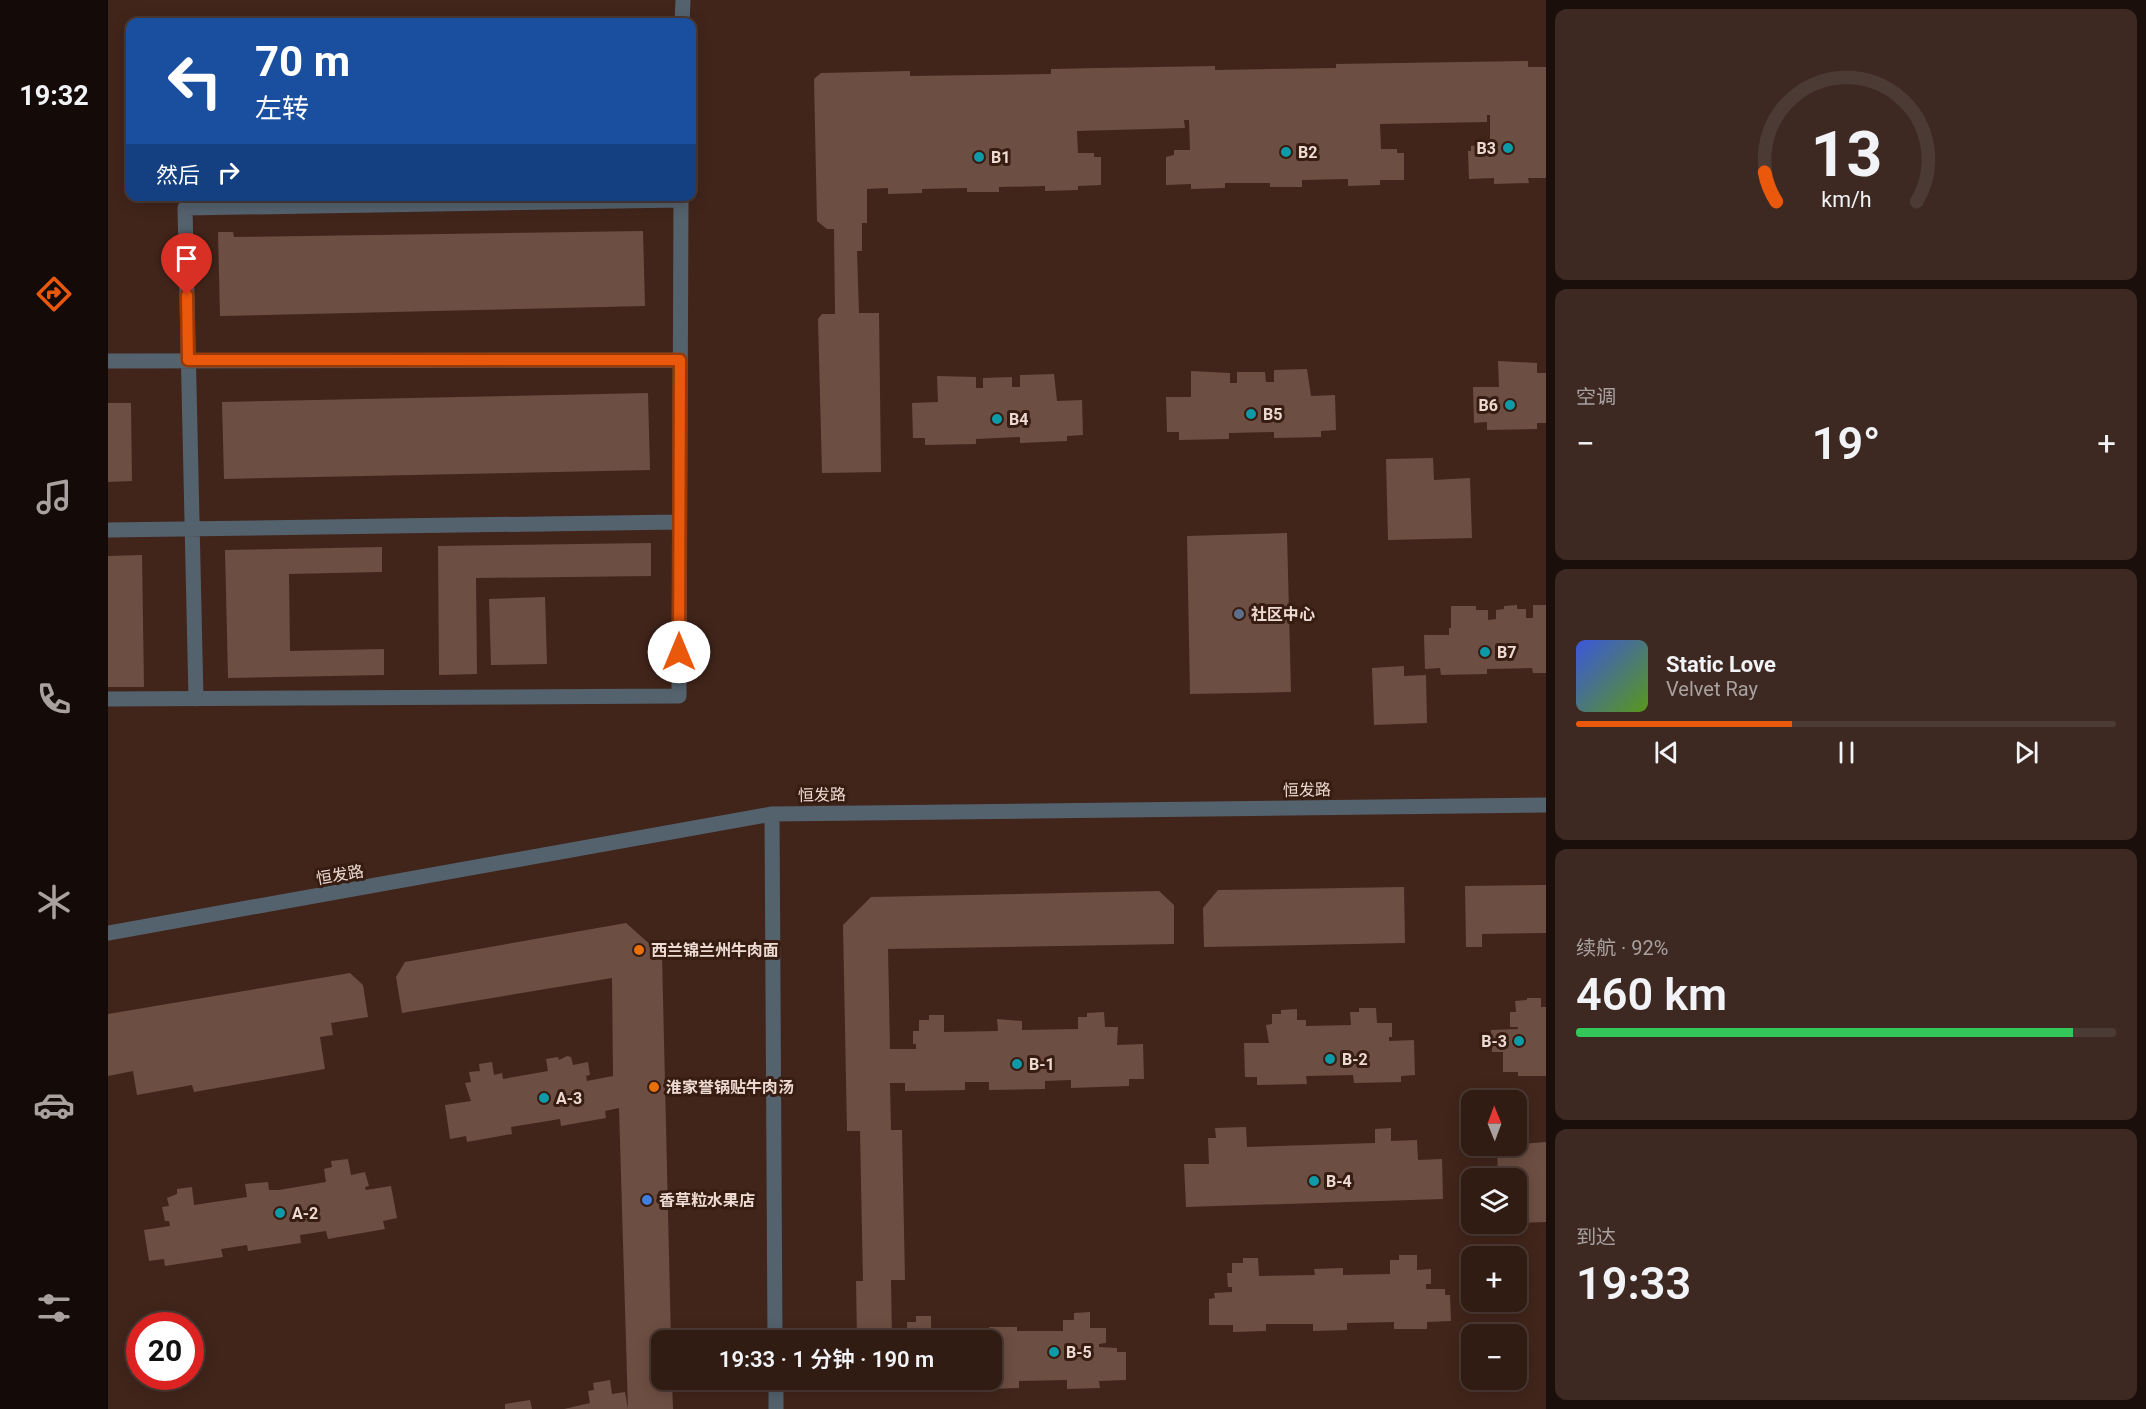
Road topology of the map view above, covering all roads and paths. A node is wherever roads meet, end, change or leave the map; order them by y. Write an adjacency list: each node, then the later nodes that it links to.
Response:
1 (682, 0): 2 (street)
2 (682, 18)
3 (532, 201): 5 (street)
4 (681, 201): 6 (street)
5 (188, 360): 6 (street); 7 (street); 9 (street)
6 (680, 360): 8 (street)
7 (108, 361)
8 (680, 522): 9 (street); 12 (street)
9 (192, 529): 10 (street); 12 (street)
10 (108, 530)
11 (108, 699): 12 (street)
12 (196, 699)
13 (1546, 805): 14 (street, 恒发路)
14 (772, 814): 15 (street, 恒发路); 16 (street)
15 (108, 933)
16 (775, 1330)
17 (776, 1390): 18 (street)
18 (776, 1409)

